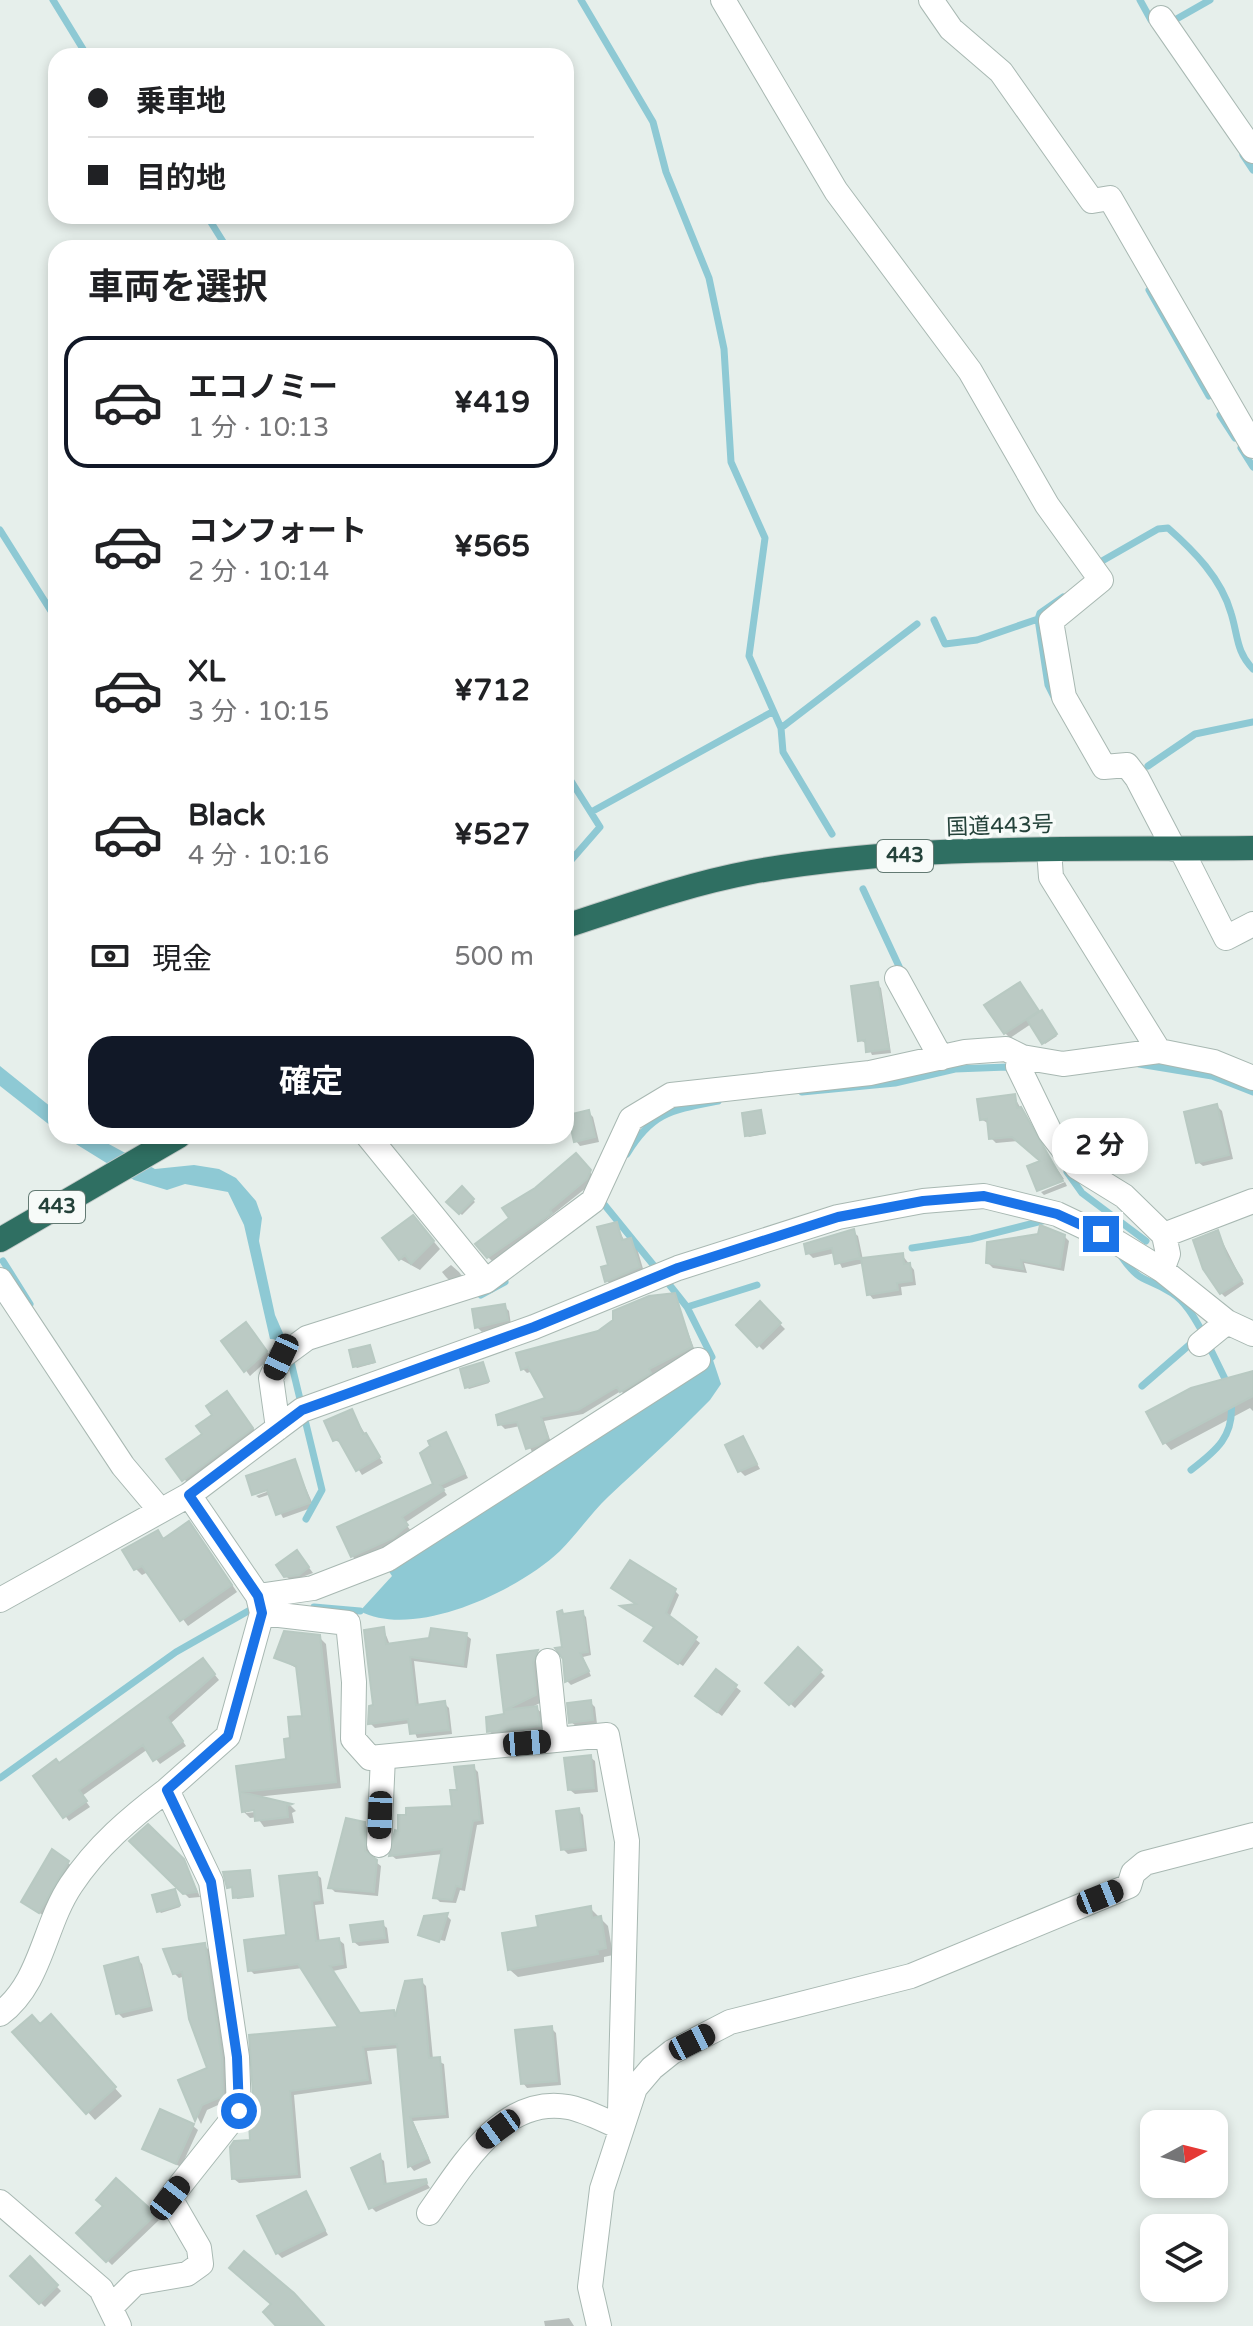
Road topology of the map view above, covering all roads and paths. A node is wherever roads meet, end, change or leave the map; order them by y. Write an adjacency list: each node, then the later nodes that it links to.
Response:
1 (723, 0): 7 (street)
2 (931, 0): 5 (street)
3 (1161, 18): 4 (street)
4 (1253, 151)
5 (1253, 446)
6 (1253, 848): 7 (highway, 国道443号 / 443)
7 (1178, 849): 8 (highway, 国道443号 / 443); 10 (street)
8 (1049, 850): 9 (highway, 国道443号 / 443); 12 (street)
9 (574, 923)
10 (1253, 924)
11 (897, 978): 14 (street)
12 (1159, 1051): 13 (street); 15 (street)
13 (1022, 1057): 14 (street); 19 (street)
14 (941, 1058): 23 (street)
15 (1253, 1078)
16 (165, 1144): 20 (highway, 443)
17 (375, 1144): 23 (street)
18 (1253, 1201): 19 (street)
19 (1164, 1235): 21 (street)
20 (0, 1240)
21 (1162, 1270): 24 (street); 26 (street)
22 (0, 1280): 28 (street)
23 (486, 1281): 26 (street)
24 (1253, 1334)
25 (698, 1360): 30 (street)
26 (278, 1428): 27 (street)
27 (189, 1495): 28 (street); 30 (street)
28 (160, 1510): 29 (street)
29 (0, 1600)
30 (260, 1604): 33 (street); 34 (street)
31 (548, 1661): 32 (street)
32 (556, 1740): 33 (street); 38 (street)
33 (383, 1757): 36 (street)
34 (167, 1790): 37 (street); 41 (street)
35 (1253, 1835): 38 (street)
36 (379, 1845)
37 (0, 2014)
38 (620, 2127): 40 (street); 42 (street)
39 (0, 2202): 41 (street)
40 (429, 2213)
41 (115, 2316)
42 (599, 2326)

